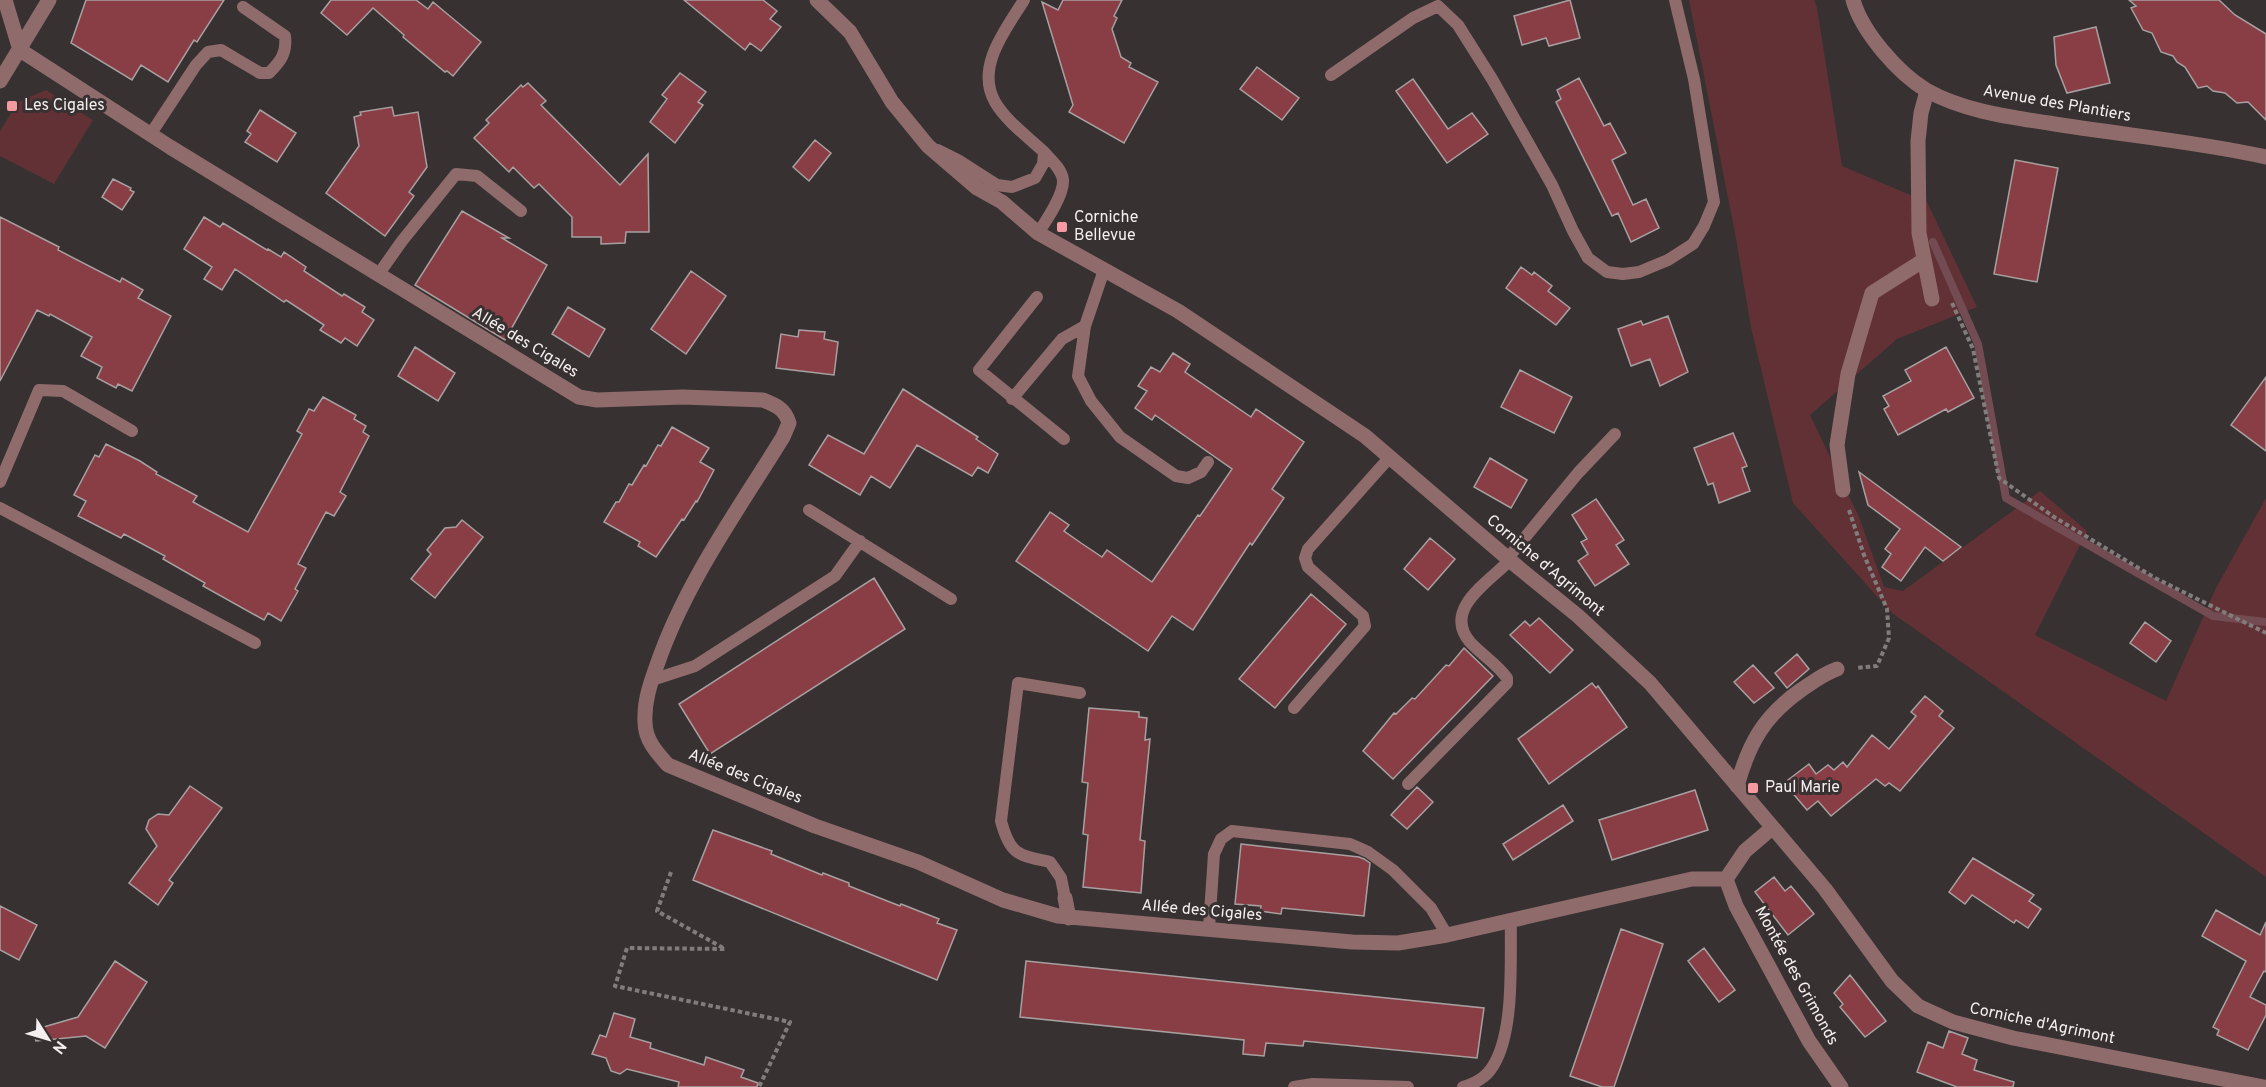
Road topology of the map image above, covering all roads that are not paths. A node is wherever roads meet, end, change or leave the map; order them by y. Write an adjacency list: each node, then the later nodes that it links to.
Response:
1 (5, 0): 8 (street)
2 (49, 0): 8 (street)
3 (817, 0): 13 (street, Corniche d'Agrimont)
4 (1024, 0): 14 (lane)
5 (1675, 0): 9 (lane)
6 (1852, 0): 11 (street, Avenue des Plantiers)
7 (243, 7): 12 (lane)
8 (20, 50): 10 (street); 12 (street, Allée des Cigales)
9 (1331, 75)
10 (0, 81)
11 (1927, 91): 15 (street, Avenue des Plantiers); 18 (street)
12 (150, 135): 20 (street, Allée des Cigales)
13 (928, 146): 14 (lane); 17 (street, Corniche d'Agrimont)
14 (1044, 152): 17 (lane)
15 (2266, 157)
16 (521, 211): 20 (lane)
17 (1038, 233): 19 (street, Corniche d'Agrimont)
18 (1926, 267): 22 (street); 31 (street)
19 (1104, 270): 23 (lane); 28 (street, Corniche d'Agrimont)
20 (378, 276): 39 (street, Allée des Cigales)
21 (1037, 297): 24 (lane)
22 (1932, 300)
23 (1085, 326): 24 (lane); 29 (lane)
24 (1012, 399): 27 (lane)
25 (132, 431): 30 (lane)
26 (1615, 434): 35 (lane)
27 (1064, 440)
28 (1389, 458): 35 (street, Corniche d'Agrimont); 41 (lane)
29 (1209, 462)
30 (0, 482)
31 (1843, 490)
32 (0, 508): 37 (lane)
33 (809, 510): 34 (lane)
34 (860, 542): 36 (lane); 39 (lane)
35 (1509, 559): 42 (lane); 43 (street, Corniche d'Agrimont)
36 (951, 600)
37 (255, 643)
38 (1837, 669): 43 (street)
39 (652, 680): 47 (street, Allée des Cigales)
40 (1080, 693): 46 (lane)
41 (1294, 708)
42 (1408, 784)
43 (1737, 786): 44 (street, Corniche d'Agrimont)
44 (1772, 828): 45 (street); 55 (street, Corniche d'Agrimont)
45 (1726, 879): 48 (street, Allée des Cigales); 54 (street, Montée des Grimonds)
46 (1065, 898): 47 (street)
47 (1069, 918): 49 (street, Allée des Cigales)
48 (1511, 919): 50 (street, Allée des Cigales); 53 (lane)
49 (1209, 928): 50 (street, Allée des Cigales); 50 (lane)
50 (1447, 935)
51 (1294, 1087): 52 (lane)
52 (1408, 1087)
53 (1463, 1087)
54 (1841, 1087)
55 (2264, 1087)

